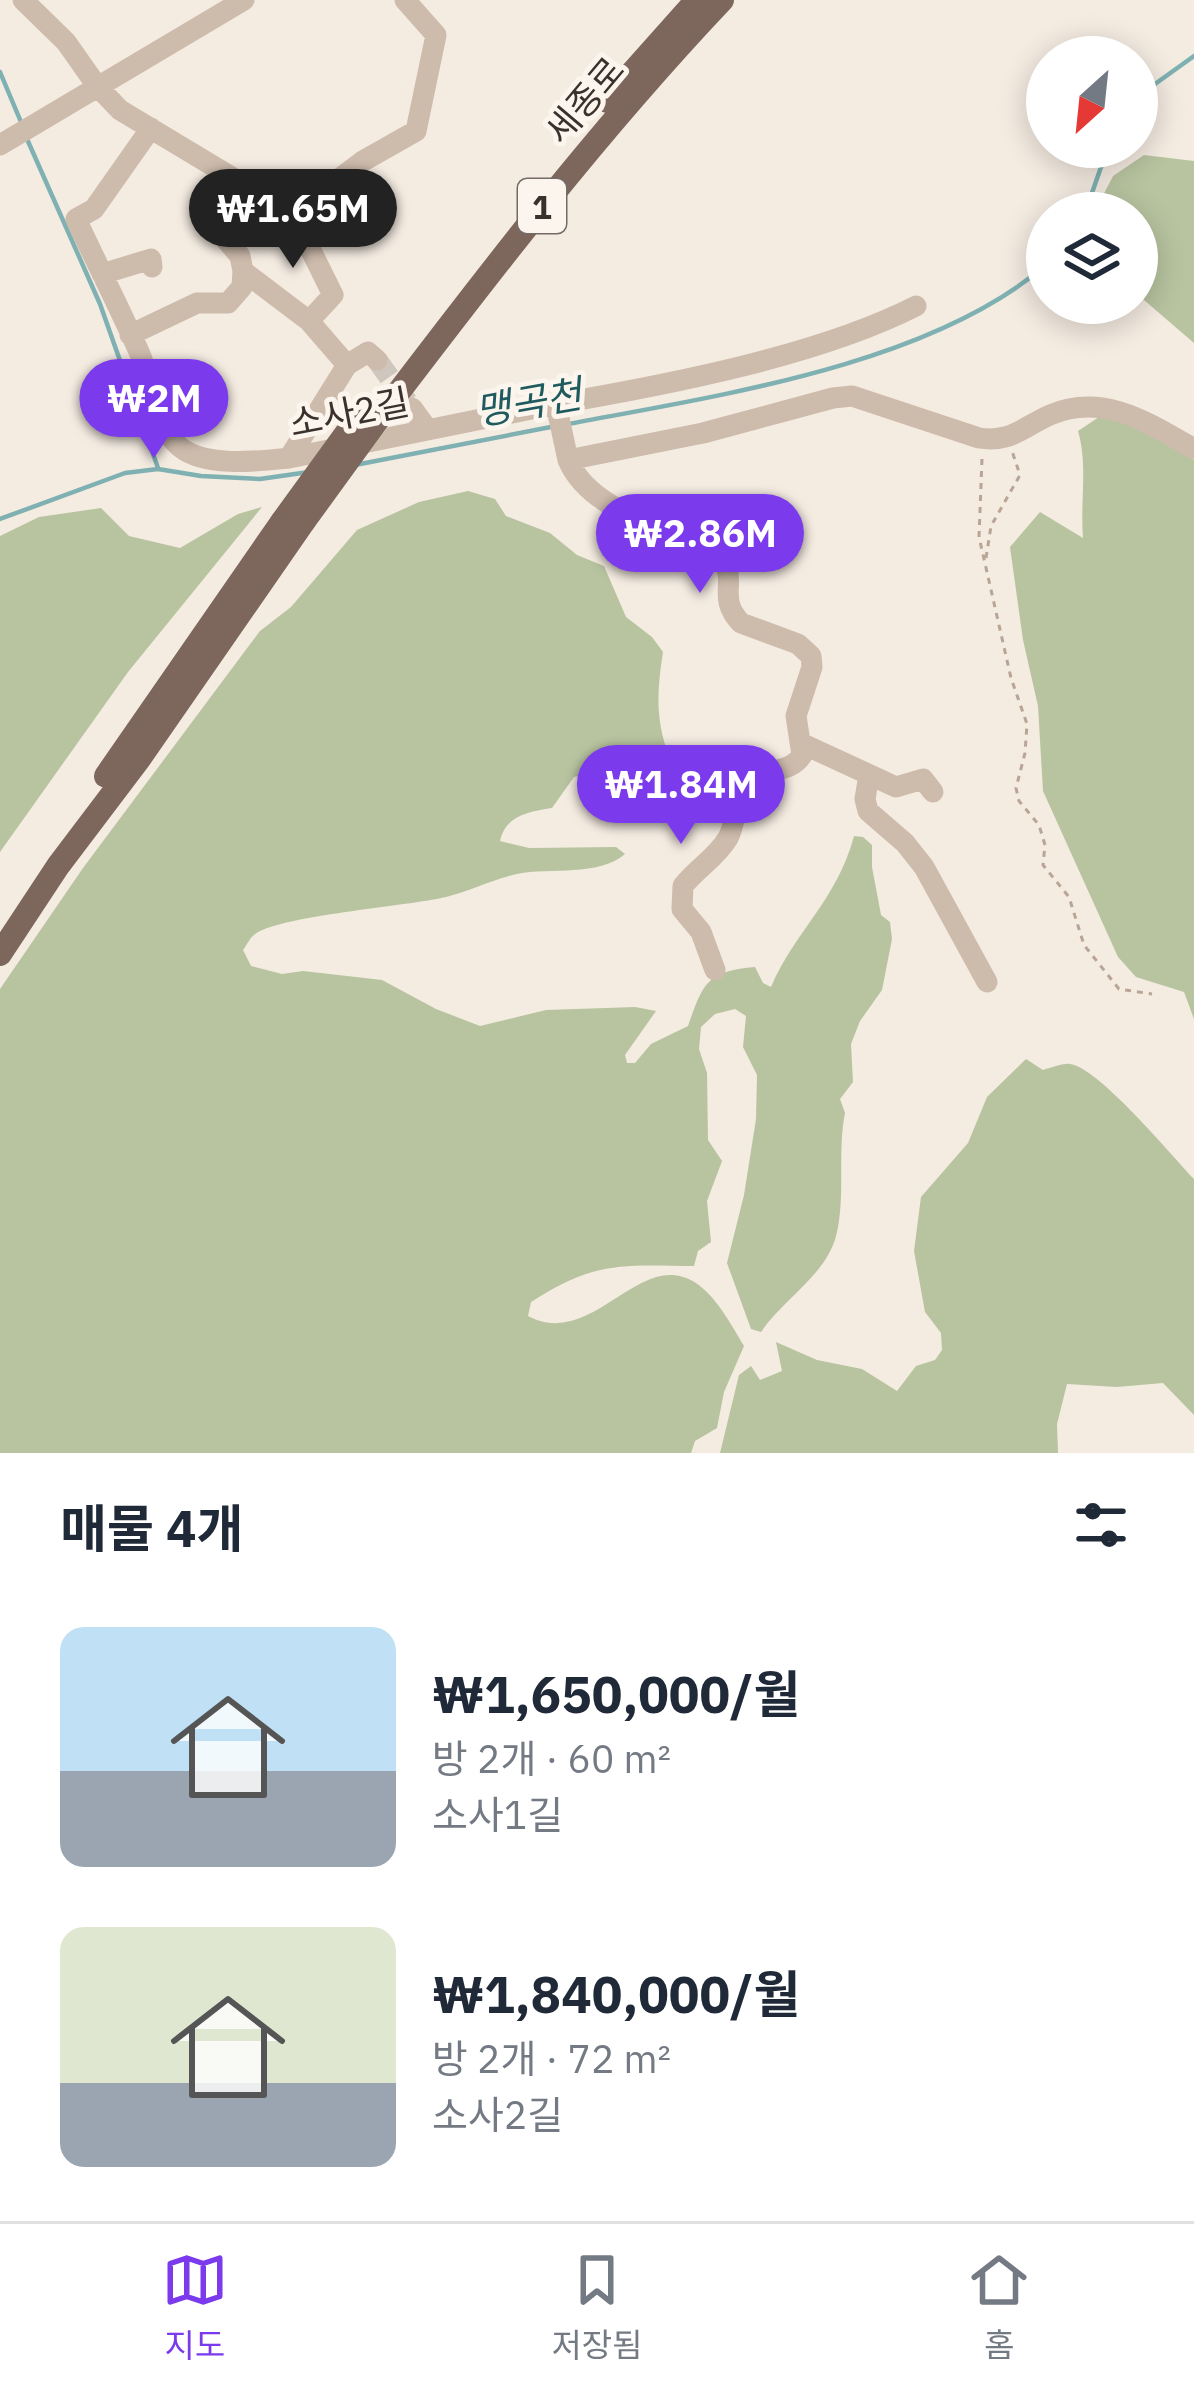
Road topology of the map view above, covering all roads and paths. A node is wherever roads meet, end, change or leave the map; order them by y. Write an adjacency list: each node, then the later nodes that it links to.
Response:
1 (244, 0): 6 (street)
2 (405, 0): 10 (street)
3 (697, 0): 21 (main road, 세종로 / 1)
4 (722, 0): 21 (main road, 세종로 / 1)
5 (32, 4): 6 (street)
6 (97, 86): 7 (street); 8 (street)
7 (151, 128): 9 (street); 13 (street, 소사2길)
8 (3, 143)
9 (226, 175): 10 (street); 12 (street)
10 (278, 205): 15 (street)
11 (152, 267): 13 (street)
12 (243, 271): 15 (street); 16 (street)
13 (102, 274): 16 (street, 소사2길)
14 (916, 306): 20 (street, 소사2길)
15 (309, 321): 18 (street)
16 (130, 335): 27 (street, 소사2길)
17 (377, 360): 18 (street)
18 (347, 365): 27 (street)
19 (412, 408): 22 (street)
20 (557, 408): 22 (street, 소사2길); 26 (street)
21 (370, 416): 28 (main road, 1, bridge)
22 (428, 430): 27 (street, 소사2길)
23 (984, 439): 24 (street); 26 (street); 29 (path)
24 (1007, 439): 25 (street); 29 (path)
25 (1194, 449)
26 (567, 457): 30 (street)
27 (289, 458)
28 (293, 522): 33 (main road, 1); 34 (main road, 1)
29 (986, 560): 37 (path)
30 (803, 744): 31 (street); 35 (street)
31 (869, 775): 32 (street); 36 (street)
32 (933, 792)
33 (0, 926)
34 (0, 954)
35 (715, 970)
36 (987, 982)
37 (1151, 994)

